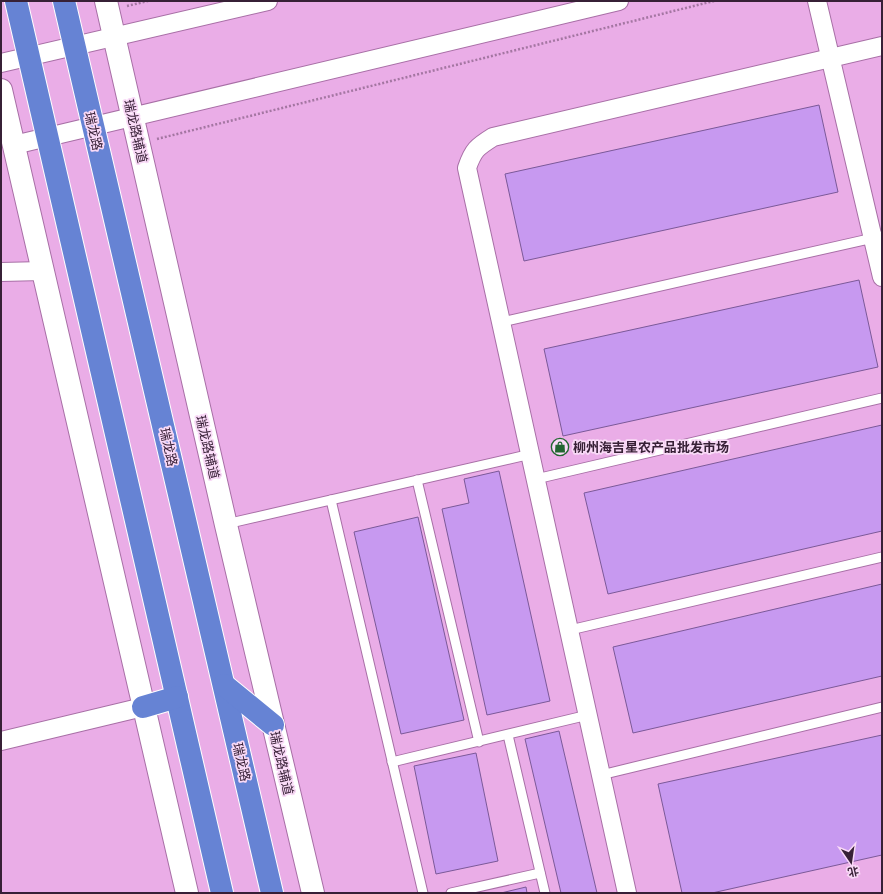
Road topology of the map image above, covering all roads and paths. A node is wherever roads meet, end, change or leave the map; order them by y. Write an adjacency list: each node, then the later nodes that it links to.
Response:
1 (16, 1): 11 (highway)
2 (64, 1): 9 (highway, 瑞龙路)
3 (106, 1): 8 (main road, 瑞龙路辅道)
4 (268, 1): 8 (street)
5 (619, 1): 15 (street)
6 (714, 1): 18 (path)
7 (817, 1): 12 (street)
8 (114, 36): 9 (street); 15 (main road, 瑞龙路辅道)
9 (74, 46): 11 (street); 16 (highway, 瑞龙路)
10 (882, 46): 12 (street)
11 (29, 56): 13 (street); 17 (highway)
12 (831, 59): 20 (street); 24 (street)
13 (1, 63)
14 (1, 90): 19 (main road)
15 (133, 116): 16 (street); 18 (main road, 瑞龙路辅道)
16 (93, 126): 17 (street); 33 (highway, 瑞龙路)
17 (47, 136): 19 (street); 34 (highway)
18 (139, 143): 30 (main road, 瑞龙路辅道)
19 (14, 145): 21 (main road)
20 (877, 237): 23 (street); 24 (lane)
21 (43, 271): 22 (street); 35 (main road)
22 (1, 272)
23 (882, 278)
24 (502, 322): 26 (street)
25 (882, 398): 27 (lane)
26 (531, 454): 27 (street); 28 (lane)
27 (536, 479): 32 (street)
28 (417, 480): 29 (lane); 41 (lane)
29 (331, 500): 30 (lane); 42 (lane)
30 (226, 525): 38 (main road, 瑞龙路辅道)
31 (882, 557): 32 (lane)
32 (570, 630): 37 (street)
33 (224, 685): 38 (highway); 47 (highway, 瑞龙路)
34 (177, 697): 35 (highway); 46 (highway)
35 (143, 707): 40 (street); 45 (main road)
36 (882, 707): 43 (lane)
37 (588, 715): 39 (lane); 43 (street)
38 (273, 724): 48 (main road, 瑞龙路辅道)
39 (508, 735): 41 (lane); 44 (lane)
40 (1, 741)
41 (478, 742): 42 (lane)
42 (392, 762): 49 (lane)
43 (601, 775): 52 (street)
44 (540, 873): 50 (lane); 51 (lane)
45 (187, 893)
46 (222, 893)
47 (272, 893)
48 (313, 893)
49 (423, 893)
50 (450, 893)
51 (545, 893)
52 (628, 893)

